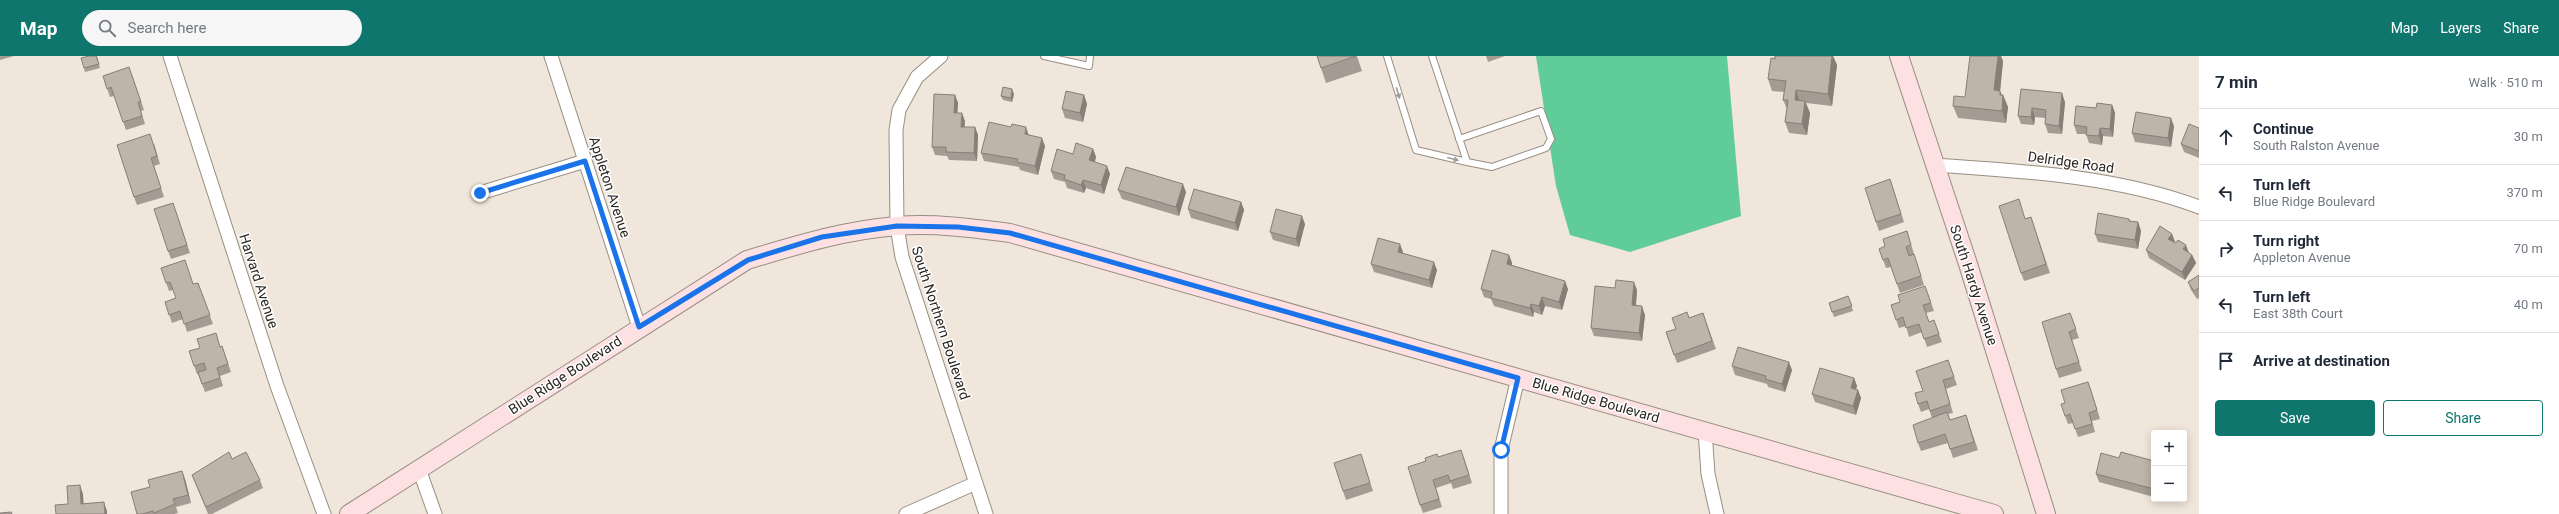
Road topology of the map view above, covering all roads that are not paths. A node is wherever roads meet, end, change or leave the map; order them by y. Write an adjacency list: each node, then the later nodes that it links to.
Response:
1 (170, 56): 21 (street, Harvard Avenue)
2 (551, 56): 10 (street, Appleton Avenue)
3 (941, 56): 15 (street, South Northern Boulevard)
4 (1044, 56): 5 (lane)
5 (1090, 56)
6 (1387, 56): 11 (lane, one-way to 11)
7 (1432, 56): 9 (lane)
8 (1899, 56): 12 (street, South Hardy Avenue)
9 (1459, 139): 11 (lane); 11 (lane)
10 (585, 161): 13 (street); 16 (street, Appleton Avenue)
11 (1467, 162)
12 (1935, 165): 14 (street, Delridge Road); 29 (street, South Hardy Avenue)
13 (480, 193)
14 (2199, 207)
15 (897, 226): 16 (street, Blue Ridge Boulevard); 17 (street, Blue Ridge Boulevard); 20 (street, South Northern Boulevard)
16 (639, 327): 19 (street, Blue Ridge Boulevard)
17 (1518, 378): 18 (street, Blue Ridge Boulevard); 26 (street)
18 (1704, 431): 27 (street); 28 (street, Blue Ridge Boulevard)
19 (419, 469): 22 (street, Blue Ridge Boulevard); 23 (street)
20 (976, 483): 24 (street); 25 (street, South Northern Boulevard)
21 (324, 514)
22 (348, 514)
23 (435, 514)
24 (906, 514)
25 (986, 514)
26 (1501, 514)
27 (1717, 514)
28 (1994, 514)
29 (2046, 514)

